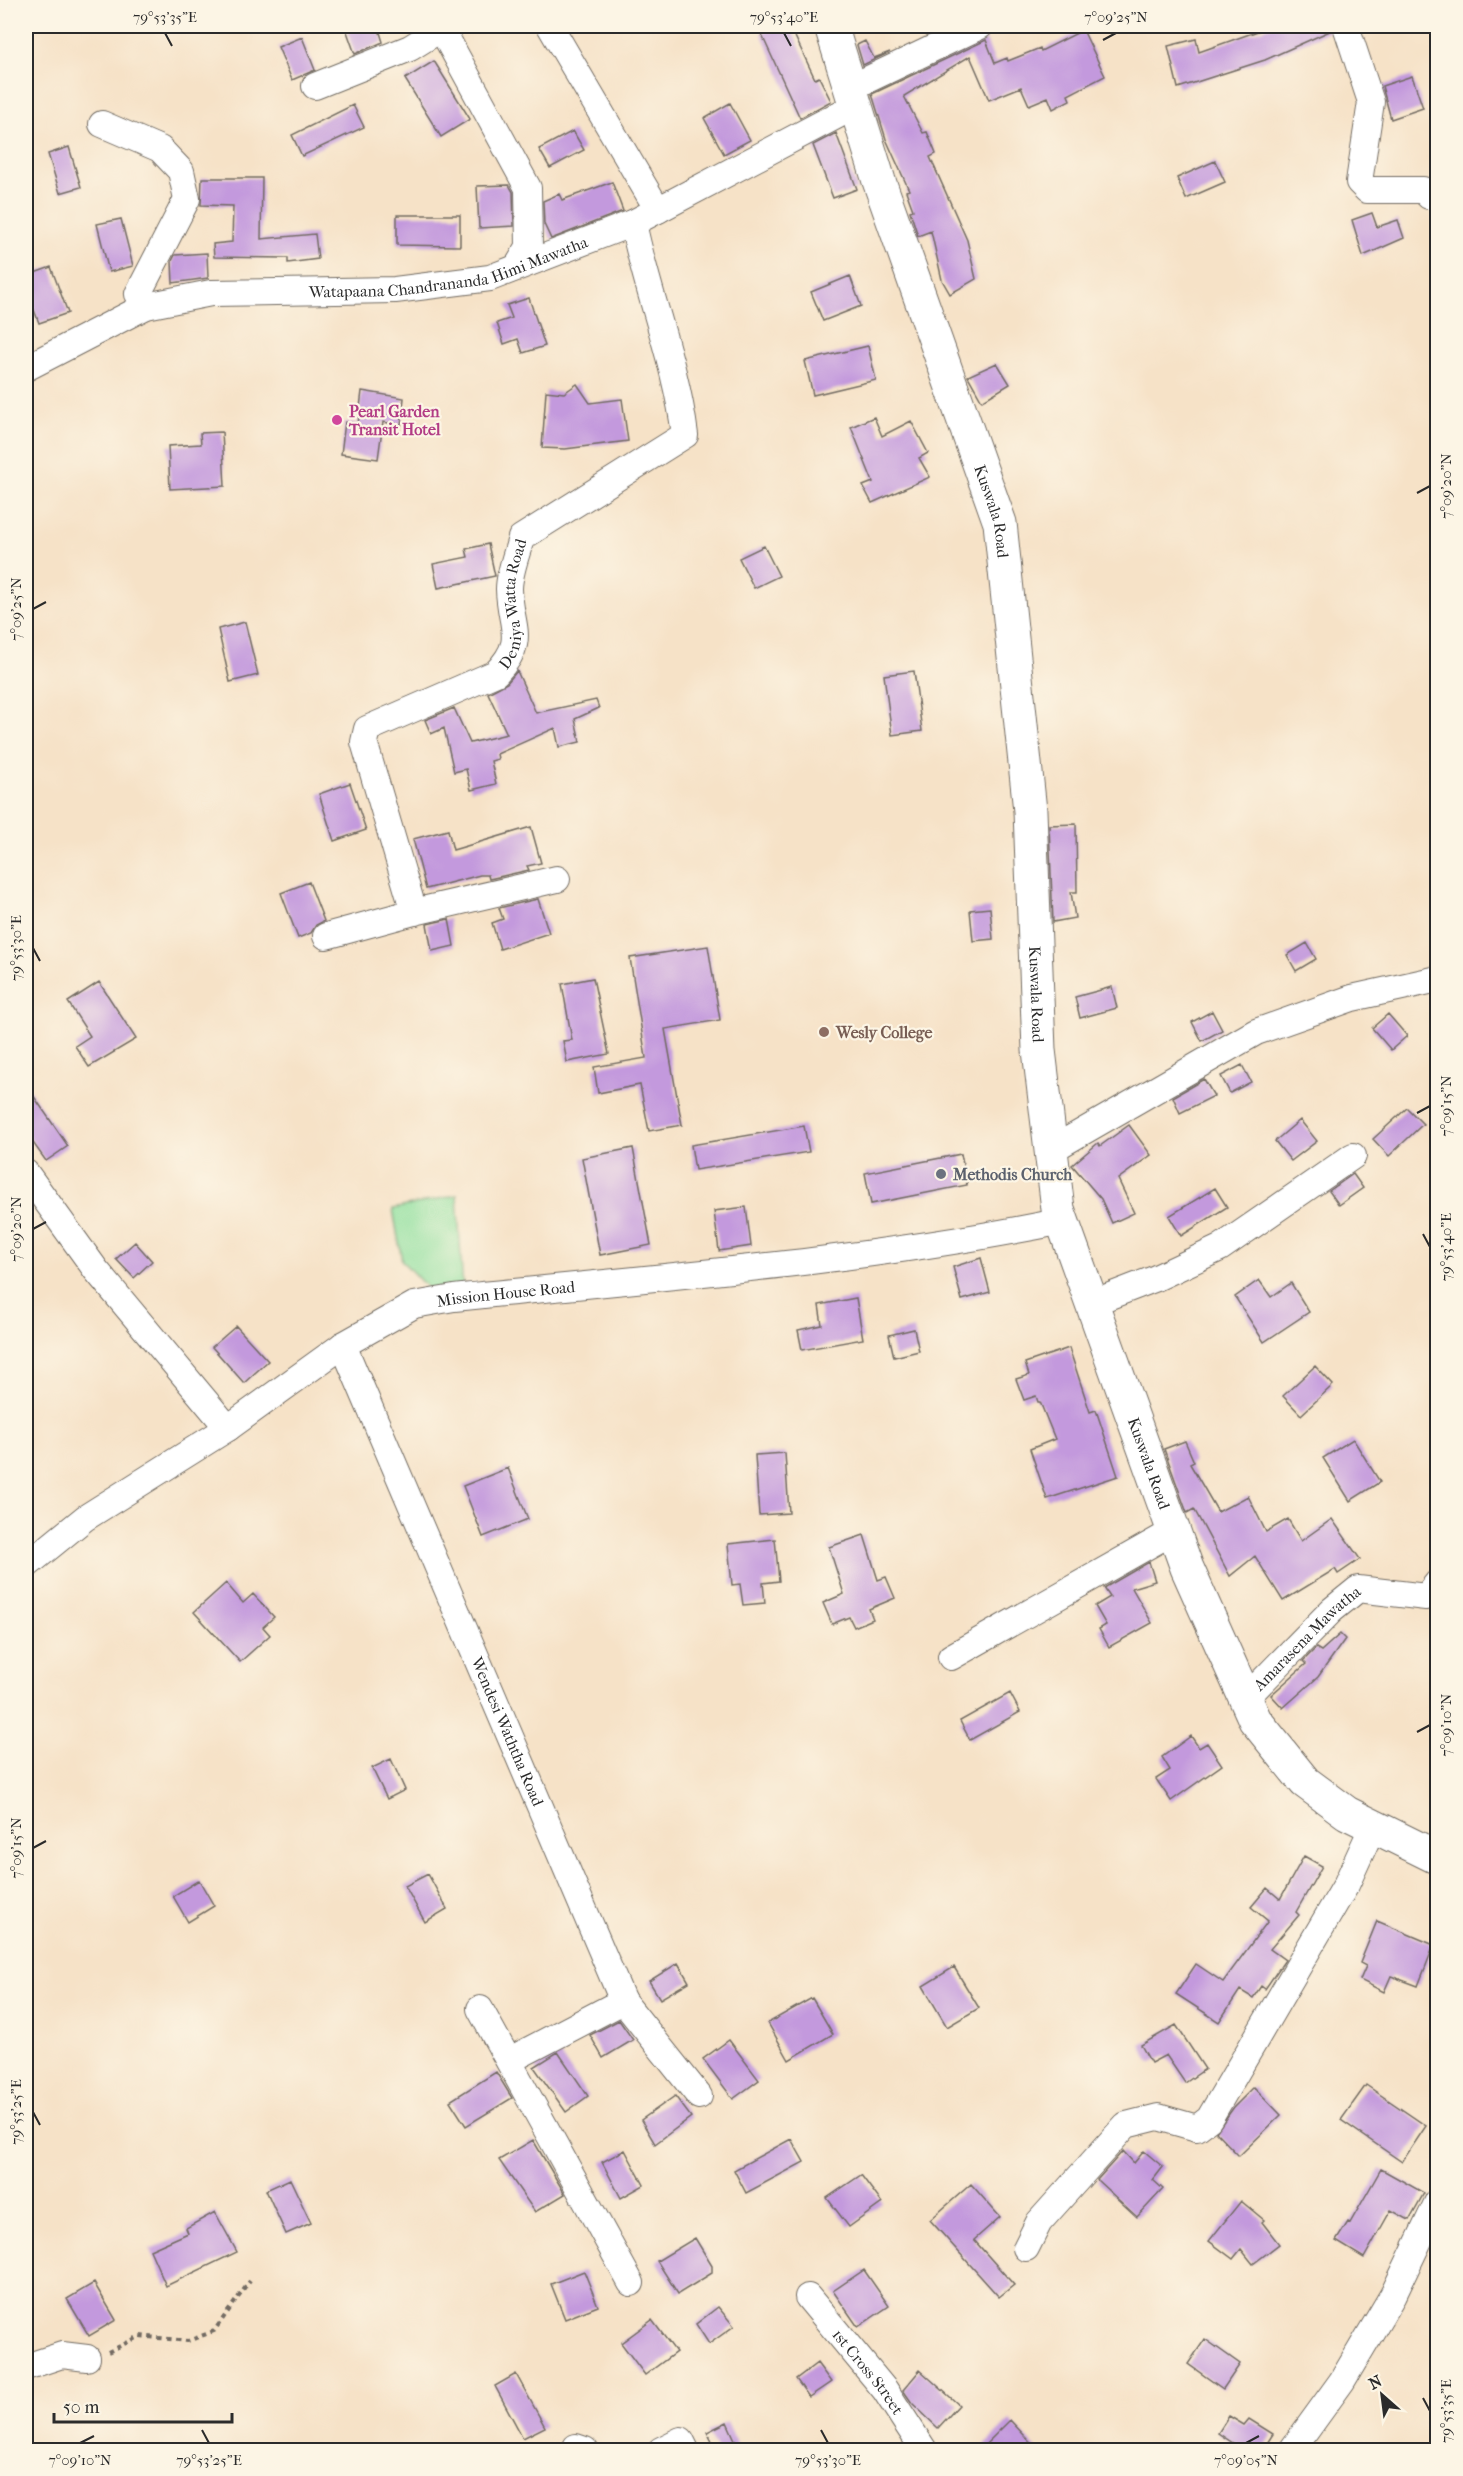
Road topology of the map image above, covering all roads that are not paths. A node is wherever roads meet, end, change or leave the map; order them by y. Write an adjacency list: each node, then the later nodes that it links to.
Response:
1 (550, 26): 10 (street)
2 (831, 26): 7 (street, Kuswala Road)
3 (980, 26): 7 (street, Watapaana Chandrananda Himi Mawatha)
4 (1346, 26): 9 (street)
5 (441, 27): 6 (street); 12 (street)
6 (315, 86)
7 (853, 97): 10 (street, Watapaana Chandrananda Himi Mawatha); 19 (street, Kuswala Road)
8 (102, 124): 13 (street)
9 (1429, 196)
10 (658, 210): 11 (street, Watapaana Chandrananda Himi Mawatha)
11 (633, 223): 12 (street, Watapaana Chandrananda Himi Mawatha); 16 (street, Deniya Watta Road)
12 (517, 267): 13 (street, Watapaana Chandrananda Himi Mawatha)
13 (146, 306): 14 (street, Watapaana Chandrananda Himi Mawatha)
14 (26, 368)
15 (557, 879): 16 (street)
16 (414, 912): 17 (street)
17 (326, 936)
18 (1437, 980): 19 (street)
19 (1051, 1150): 22 (street, Kuswala Road)
20 (1353, 1156): 23 (street)
21 (26, 1173): 25 (street)
22 (1063, 1221): 23 (street, Kuswala Road); 24 (street, Mission House Road)
23 (1092, 1303): 26 (street, Kuswala Road)
24 (343, 1345): 25 (street, Mission House Road); 33 (street, Wendesi Waththa Road)
25 (228, 1428): 27 (street, Mission House Road)
26 (1174, 1531): 29 (street); 30 (street, Kuswala Road)
27 (26, 1566)
28 (1437, 1582): 30 (street, Amarasena Mawatha)
29 (951, 1657)
30 (1245, 1699): 31 (street, Kuswala Road)
31 (1373, 1826): 32 (street, Kuswala Road); 38 (street)
32 (1437, 1858)
33 (623, 2001): 35 (street); 36 (street, Wendesi Waththa Road)
34 (480, 2009): 35 (street)
35 (510, 2060): 39 (street)
36 (699, 2097)
37 (1437, 2201): 46 (street)
38 (1026, 2248)
39 (631, 2283)
40 (808, 2297): 45 (street, 1st Cross Street)
41 (87, 2358): 42 (street)
42 (26, 2367)
43 (661, 2451): 44 (street)
44 (686, 2451)
45 (924, 2451)
46 (1292, 2451)

